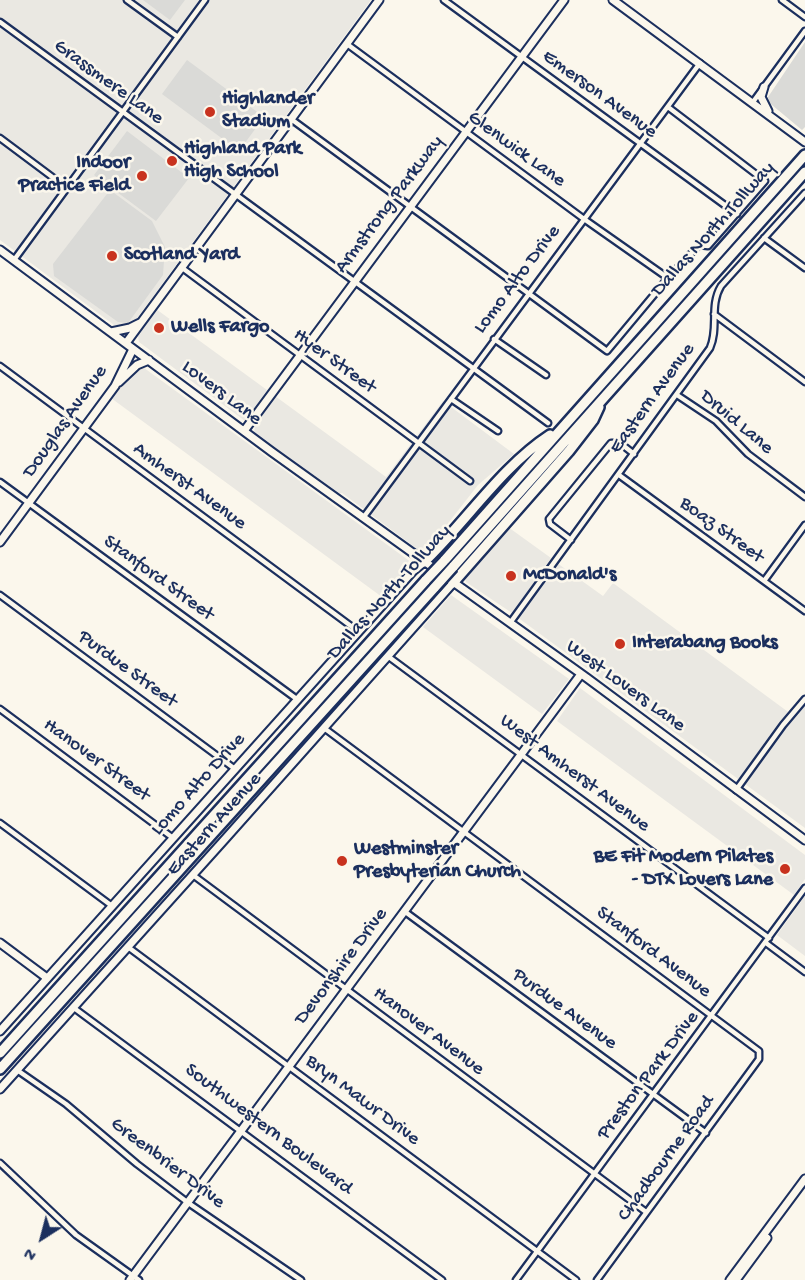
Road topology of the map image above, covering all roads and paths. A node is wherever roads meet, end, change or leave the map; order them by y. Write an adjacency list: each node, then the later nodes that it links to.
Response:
1 (127, 0): 11 (street)
2 (205, 0): 11 (street)
3 (379, 0): 12 (street)
4 (444, 0): 13 (street, Emerson Avenue)
5 (564, 0): 13 (street, Armstrong Parkway)
6 (612, 0): 14 (street)
7 (782, 0): 8 (street)
8 (805, 17)
9 (0, 22): 18 (street, Grassmere Lane)
10 (805, 31): 15 (street)
11 (178, 37): 18 (street)
12 (347, 44): 20 (street); 21 (street, Glenwick Lane)
13 (521, 57): 21 (street, Armstrong Parkway); 24 (street, Emerson Avenue)
14 (700, 63): 16 (street); 17 (street, Lomo Alto Drive)
15 (764, 87): 16 (street); 19 (street)
16 (753, 102): 19 (street)
17 (668, 107): 24 (street, Lomo Alto Drive); 31 (street)
18 (123, 112): 27 (street); 29 (street, Grassmere Lane)
19 (773, 118): 23 (street)
20 (291, 119): 29 (street); 30 (street)
21 (465, 132): 30 (street, Armstrong Parkway); 32 (street, Glenwick Lane)
22 (0, 138): 27 (street)
23 (805, 142)
24 (639, 143): 31 (street, Emerson Avenue); 32 (street, Lomo Alto Drive)
25 (805, 155): 58 (highway, Dallas North Tollway)
26 (805, 172): 55 (highway, Dallas North Tollway)
27 (67, 188): 35 (street)
28 (805, 193): 33 (street, Eastern Avenue)
29 (235, 194): 36 (street); 39 (street, Grassmere Lane)
30 (411, 206): 39 (street, Armstrong Parkway); 40 (street)
31 (736, 214): 38 (street)
32 (584, 219): 38 (street, Glenwick Lane); 40 (street, Lomo Alto Drive)
33 (764, 238): 37 (street); 41 (street, Eastern Avenue)
34 (0, 250): 35 (street, Lovers Lane)
35 (14, 260): 43 (street, Lovers Lane)
36 (181, 267): 42 (street); 47 (street, Hyer Street)
37 (805, 268)
38 (668, 278): 40 (street)
39 (354, 282): 47 (street, Armstrong Parkway); 50 (street, Grassmere Lane)
40 (528, 293): 44 (street, Lomo Alto Drive)
41 (714, 314): 52 (street); 54 (street, Eastern Avenue)
42 (142, 321): 43 (street); 45 (street)
43 (111, 332): 45 (street, Lovers Lane)
44 (494, 339): 50 (street, Lomo Alto Drive); 51 (street)
45 (126, 343): 46 (street, Lovers Lane)
46 (134, 349): 48 (street, Lovers Lane); 53 (street, Douglas Avenue)
47 (300, 356): 60 (street, Armstrong Parkway); 62 (street, Hyer Street)
48 (149, 360): 53 (street); 60 (street, Lovers Lane)
49 (0, 366): 59 (street, Amherst Avenue)
50 (473, 368): 56 (street, Lomo Alto Drive); 57 (street, Grassmere Lane)
51 (546, 375)
52 (805, 382)
53 (115, 386): 59 (street, Douglas Avenue)
54 (677, 395): 63 (street, Eastern Avenue); 67 (street, Druid Lane)
55 (605, 396): 75 (highway); 109 (highway, Dallas North Tollway, bridge)
56 (451, 399): 61 (street); 62 (street, Lomo Alto Drive)
57 (548, 423)
58 (562, 427): 73 (highway); 106 (highway, Dallas North Tollway, bridge)
59 (84, 428): 68 (street, Douglas Avenue); 79 (street, Amherst Avenue)
60 (244, 431): 69 (street, Lovers Lane)
61 (498, 431)
62 (418, 443): 65 (street, Hyer Street); 69 (street, Lomo Alto Drive)
63 (634, 454): 64 (street, Eastern Avenue); 71 (street)
64 (619, 475): 71 (street, Eastern Avenue); 74 (street, Boaz Street)
65 (470, 481)
66 (0, 482): 68 (street, Stanford Street)
67 (805, 497)
68 (29, 503): 72 (street, Douglas Avenue); 83 (street, Stanford Street)
69 (363, 518): 73 (street, Lovers Lane)
70 (805, 525): 74 (street)
71 (571, 540): 78 (street, Eastern Avenue)
72 (0, 542)
73 (424, 562): 75 (street, West Lovers Lane); 79 (street, Lomo Alto Drive)
74 (764, 581): 77 (street, Boaz Street)
75 (453, 583): 78 (street, West Lovers Lane); 80 (street, Eastern Avenue)
76 (0, 595): 87 (street, Purdue Street)
77 (805, 611)
78 (510, 623): 81 (street, West Lovers Lane)
79 (359, 632): 83 (street, Lomo Alto Drive)
80 (389, 657): 85 (street, Eastern Avenue); 86 (street, West Amherst Avenue)
81 (581, 674): 86 (street, Devonshire Drive); 88 (street, West Lovers Lane)
82 (805, 699): 88 (street)
83 (298, 700): 87 (street, Lomo Alto Drive)
84 (0, 709): 91 (street, Hanover Street)
85 (324, 728): 90 (street, Stanford Avenue); 93 (street, Eastern Avenue)
86 (522, 754): 90 (street, Devonshire Drive); 97 (street, West Amherst Avenue)
87 (235, 769): 91 (street, Lomo Alto Drive)
88 (736, 789): 92 (street, West Lovers Lane)
89 (0, 823): 95 (street)
90 (464, 832): 96 (street, Devonshire Drive); 104 (street, Stanford Avenue)
91 (173, 837): 95 (street, Lomo Alto Drive)
92 (805, 840)
93 (193, 875): 99 (street, Eastern Avenue); 102 (street, Hanover Avenue)
94 (805, 888): 97 (street, Preston Park Drive)
95 (112, 906): 101 (street, Lomo Alto Drive)
96 (404, 911): 102 (street, Devonshire Drive); 112 (street, Purdue Avenue)
97 (768, 941): 100 (street, West Amherst Avenue); 104 (street, Preston Park Drive)
98 (0, 943): 101 (street)
99 (128, 947): 103 (street, Eastern Avenue); 108 (street, Bryn Mawr Drive)
100 (805, 972)
101 (47, 978): 105 (street, Lomo Alto Drive)
102 (345, 990): 108 (street, Devonshire Drive); 116 (street, Hanover Avenue)
103 (74, 1008): 110 (street, Eastern Avenue); 113 (street, Southwestern Boulevard)
104 (712, 1016): 107 (street, Stanford Avenue); 112 (street, Preston Park Drive)
105 (0, 1031)
106 (0, 1053)
107 (760, 1055): 114 (street, Chadbourne Road)
108 (289, 1066): 113 (street, Devonshire Drive); 121 (street, Bryn Mawr Drive)
109 (0, 1069)
110 (16, 1070): 111 (street, Eastern Avenue); 119 (street, Greenbrier Drive)
111 (0, 1089)
112 (654, 1095): 114 (street, Purdue Avenue); 116 (street, Preston Park Drive)
113 (241, 1130): 119 (street, Devonshire Drive); 124 (street, Southwestern Boulevard)
114 (706, 1133): 120 (street, Chadbourne Road)
115 (0, 1163): 122 (street)
116 (595, 1174): 120 (street, Hanover Avenue); 121 (street, Preston Park Drive)
117 (805, 1179): 128 (street)
118 (805, 1187): 129 (street)
119 (187, 1202): 122 (street, Devonshire Drive); 123 (street, Greenbrier Drive)
120 (646, 1212): 127 (street, Chadbourne Road)
121 (537, 1251): 125 (street, Preston Park Drive); 126 (street, Bryn Mawr Drive)
122 (134, 1279)
123 (301, 1280)
124 (442, 1280)
125 (516, 1280)
126 (576, 1280)
127 (597, 1280)
128 (730, 1280)
129 (736, 1280)

